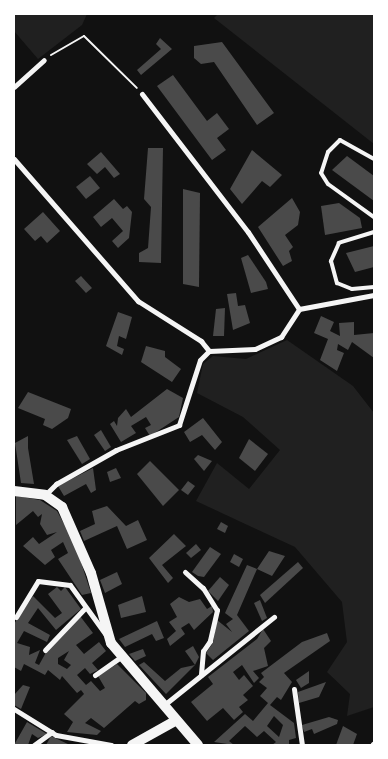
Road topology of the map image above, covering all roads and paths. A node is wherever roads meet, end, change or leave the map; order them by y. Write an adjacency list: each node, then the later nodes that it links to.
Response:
1 (44, 60): 2 (street); 3 (path)
2 (14, 87)
3 (142, 94): 10 (street)
4 (14, 159): 11 (street)
5 (374, 159): 6 (lane)
6 (374, 217)
7 (374, 232): 8 (lane)
8 (374, 287)
9 (374, 295): 10 (street)
10 (299, 309): 11 (street)
11 (209, 351): 13 (street)
12 (14, 491): 13 (main road)
13 (45, 495): 18 (main road)
14 (185, 572): 21 (street)
15 (85, 608): 16 (street); 18 (street); 19 (street)
16 (16, 617)
17 (274, 617): 21 (street)
18 (107, 636): 20 (main road)
19 (45, 650)
20 (121, 657): 22 (street); 24 (main road)
21 (201, 674): 24 (street)
22 (95, 675)
23 (294, 689): 32 (street)
24 (161, 701): 26 (main road)
25 (14, 709): 27 (street)
26 (177, 720): 30 (main road); 31 (main road)
27 (52, 732): 28 (street); 29 (street)
28 (34, 745)
29 (111, 745)
30 (132, 745)
31 (198, 745)
32 (302, 745)

